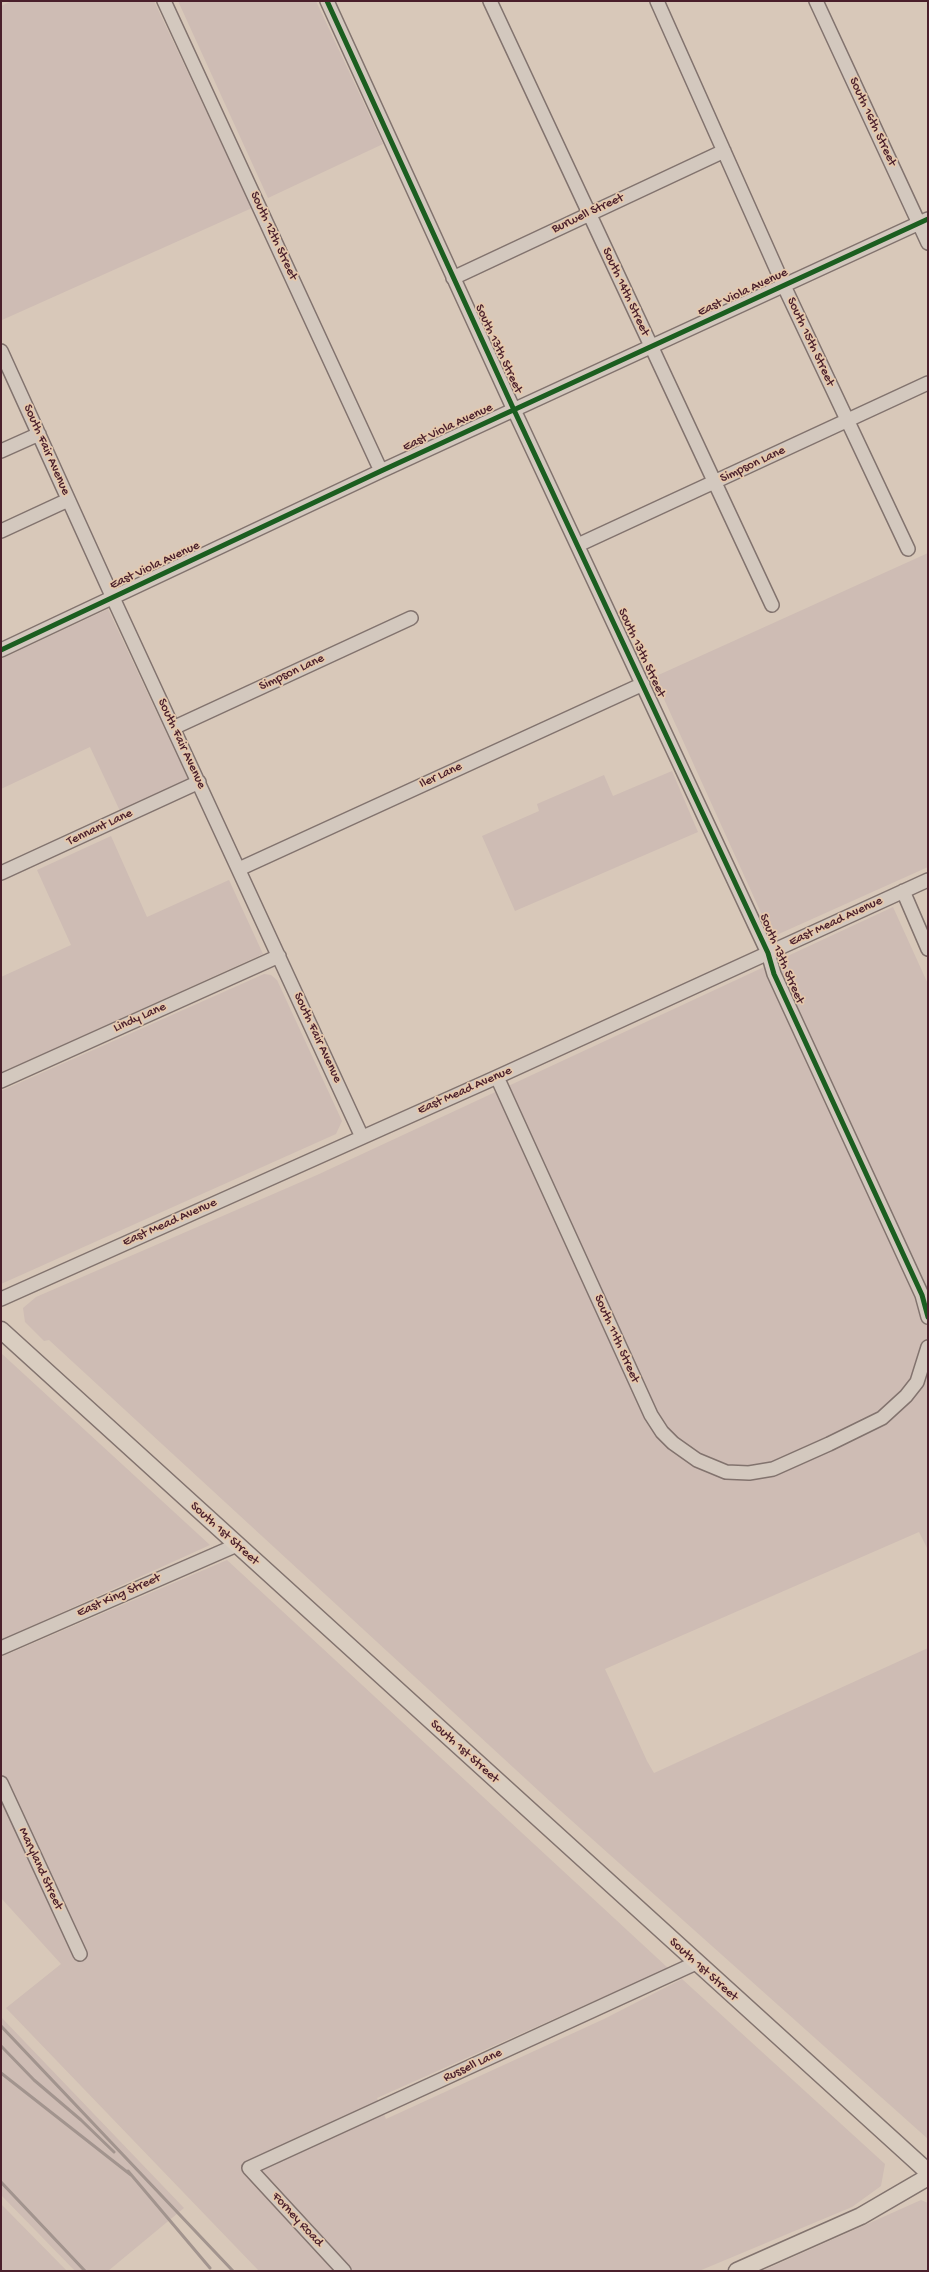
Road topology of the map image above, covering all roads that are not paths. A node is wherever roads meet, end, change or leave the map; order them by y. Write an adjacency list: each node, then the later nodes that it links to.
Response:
1 (164, 1): 19 (street, South 12th Street)
2 (327, 1): 10 (street, South 13th Street)
3 (490, 1): 7 (street, South 14th Street)
4 (657, 1): 6 (street, South 15th Street)
5 (816, 1): 8 (street, South 16th Street)
6 (724, 151): 7 (street, Burwell Street); 11 (street, South 15th Street)
7 (589, 214): 10 (street, Burwell Street); 12 (street, South 14th Street)
8 (924, 221): 9 (street, South 16th Street); 11 (street, East Viola Avenue)
9 (928, 243)
10 (453, 278): 15 (street, South 13th Street)
11 (784, 286): 12 (street, East Viola Avenue); 16 (street, South 15th Street)
12 (651, 347): 15 (street, East Viola Avenue); 20 (street, South 14th Street)
13 (1, 351): 17 (street, South Fair Avenue)
14 (928, 383): 16 (street, Simpson Lane)
15 (514, 410): 19 (street, East Viola Avenue); 23 (street, South 13th Street)
16 (847, 421): 20 (street, Simpson Lane); 24 (street, South 15th Street)
17 (39, 434): 18 (street); 21 (street, South Fair Avenue)
18 (1, 451)
19 (381, 471): 25 (street, East Viola Avenue)
20 (714, 483): 23 (street, Simpson Lane); 26 (street, South 14th Street)
21 (68, 500): 22 (street); 25 (street, South Fair Avenue)
22 (1, 531)
23 (578, 545): 29 (street, South 13th Street)
24 (908, 549)
25 (112, 598): 28 (street, East Viola Avenue); 30 (street, South Fair Avenue)
26 (772, 605)
27 (411, 618): 30 (street, Simpson Lane)
28 (1, 650)
29 (643, 684): 32 (street, Iler Lane); 37 (street, South 13th Street)
30 (173, 728): 31 (street, South Fair Avenue)
31 (198, 782): 32 (street, South Fair Avenue); 33 (street, Tennant Lane)
32 (239, 869): 38 (street, South Fair Avenue)
33 (1, 873)
34 (928, 880): 35 (street, East Mead Avenue)
35 (903, 891): 36 (street); 37 (street, East Mead Avenue)
36 (928, 948)
37 (768, 953): 39 (street, East Mead Avenue); 43 (street, South 13th Street)
38 (279, 956): 40 (street, Lindy Lane); 41 (street, South Fair Avenue)
39 (497, 1077): 41 (street, East Mead Avenue); 45 (street, South 11th Street)
40 (1, 1081)
41 (362, 1137): 42 (street, East Mead Avenue)
42 (1, 1299)
43 (928, 1317)
44 (1, 1330): 46 (main road, South 1st Street)
45 (928, 1347)
46 (237, 1545): 47 (street, East King Street); 50 (main road, South 1st Street)
47 (1, 1648)
48 (1, 1783): 49 (street, Maryland Street)
49 (80, 1954)
50 (696, 1963): 51 (street, Russell Lane); 52 (main road, South 1st Street)
51 (249, 2168): 54 (street, Forney Road)
52 (928, 2172)
53 (928, 2177): 55 (main road)
54 (344, 2271)
55 (737, 2271)

